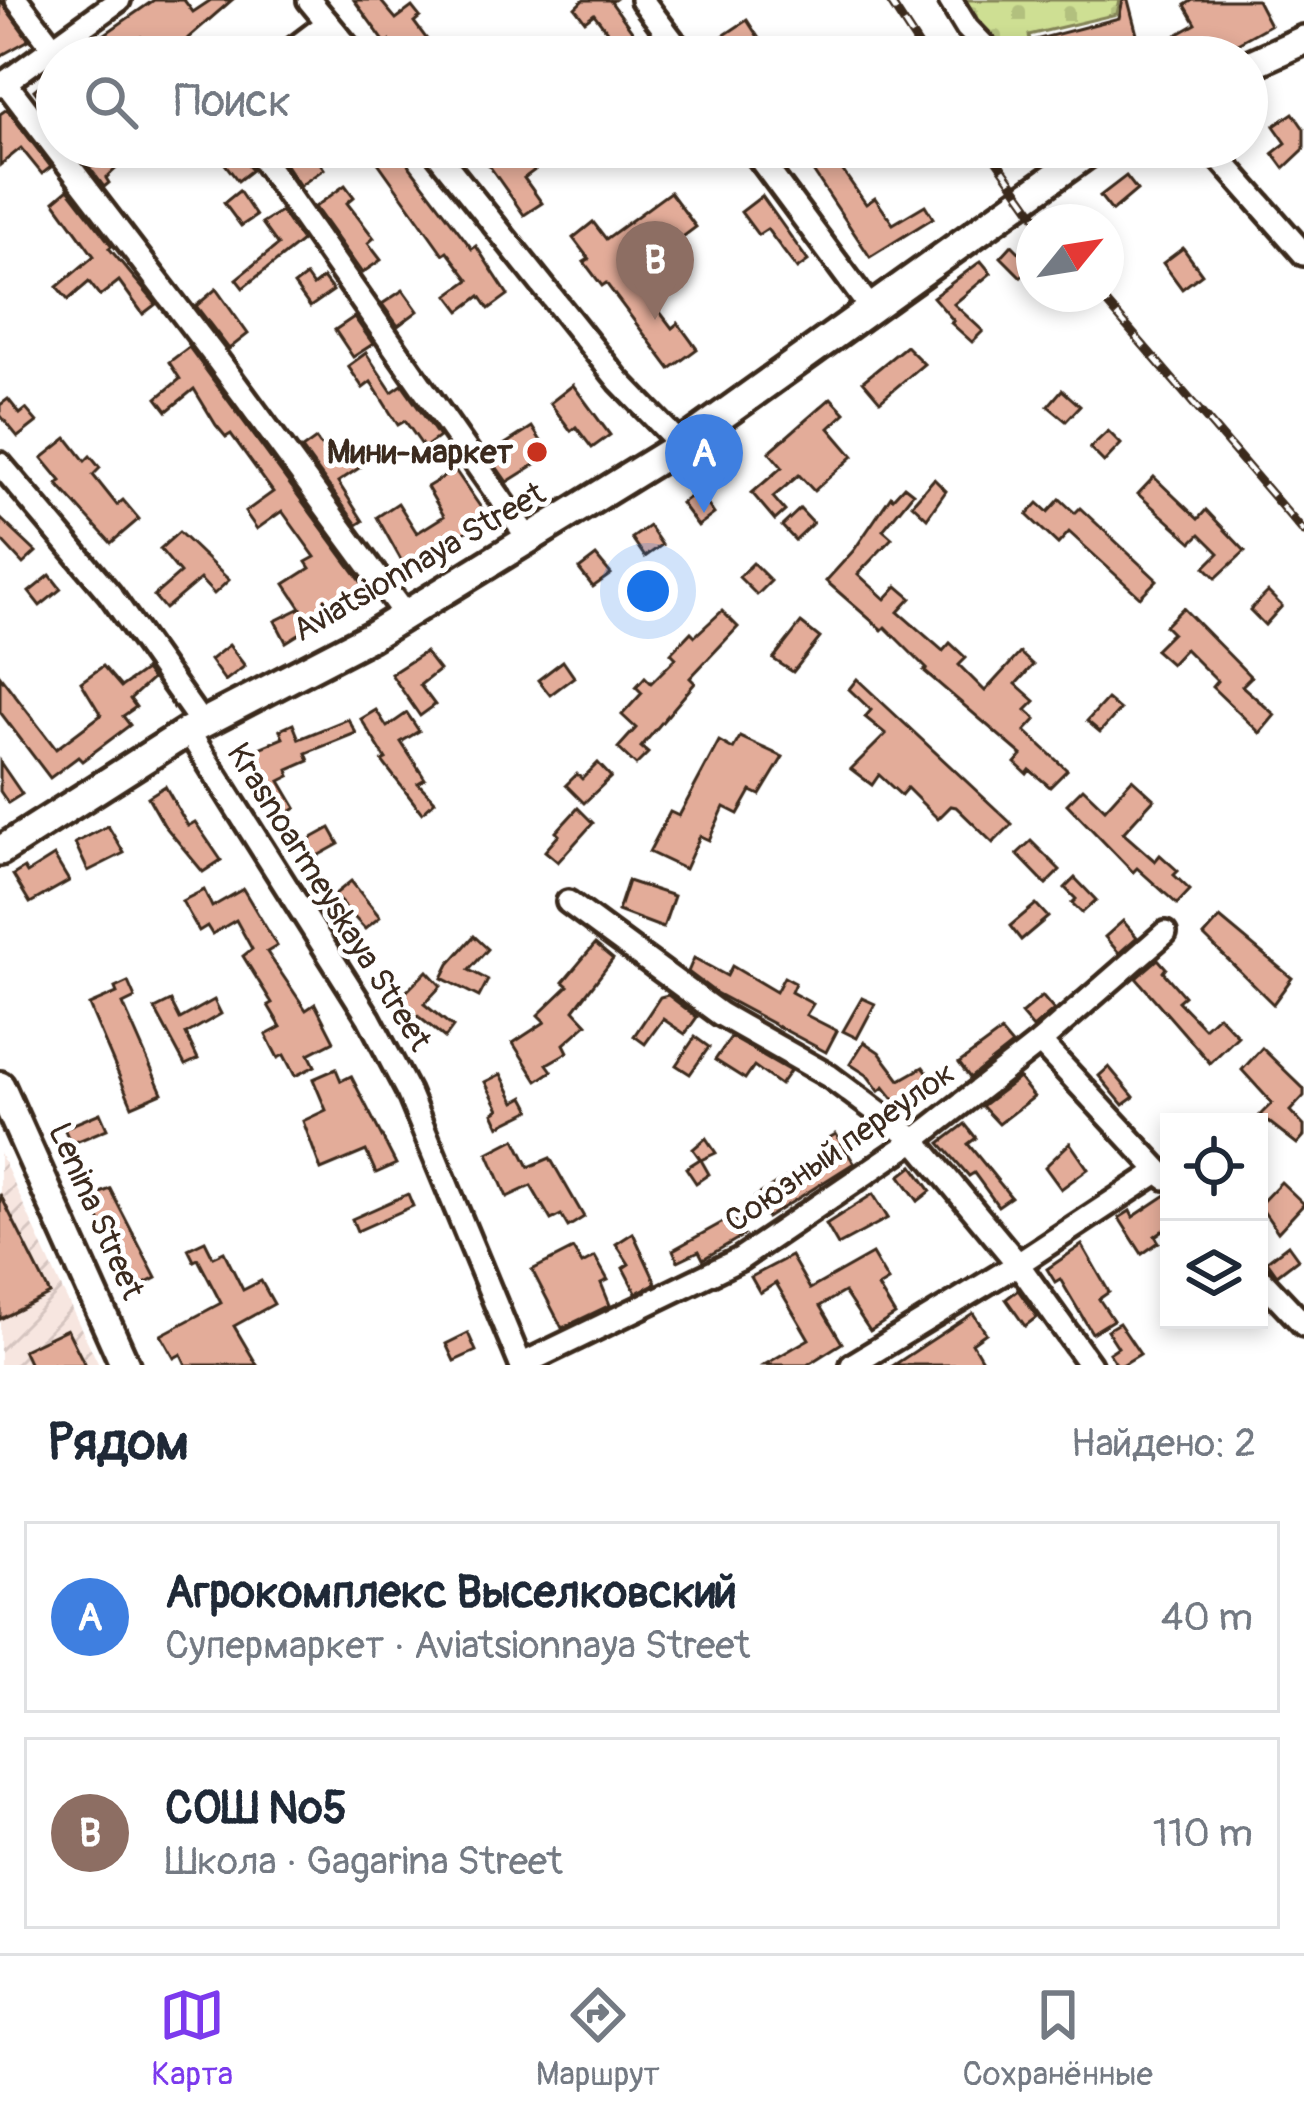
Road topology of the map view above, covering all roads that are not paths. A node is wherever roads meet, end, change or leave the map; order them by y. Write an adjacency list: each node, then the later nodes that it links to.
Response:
1 (17, 0): 7 (street)
2 (119, 0): 8 (street)
3 (309, 0): 6 (street)
4 (642, 0): 11 (street)
5 (950, 0): 12 (street)
6 (328, 23): 9 (street); 10 (street)
7 (45, 36)
8 (68, 36)
9 (311, 36)
10 (339, 36)
11 (669, 36)
12 (975, 36)
13 (1304, 40): 14 (main road)
14 (1268, 56)
15 (36, 60): 16 (street)
16 (3, 84): 17 (street)
17 (36, 126)
18 (68, 168): 29 (street)
19 (269, 168): 28 (street)
20 (449, 168): 26 (street)
21 (767, 168): 25 (street)
22 (1067, 168): 25 (main road, Aviatsionnaya Street)
23 (1228, 168): 24 (street)
24 (1304, 254)
25 (872, 309): 26 (main road, Aviatsionnaya Street)
26 (681, 445): 28 (main road, Aviatsionnaya Street)
27 (0, 464): 30 (street, Krasnoarmeyskaya Street)
28 (530, 541): 29 (main road, Aviatsionnaya Street)
29 (405, 615): 30 (main road, Aviatsionnaya Street)
30 (195, 728): 31 (main road, Aviatsionnaya Street); 43 (street, Krasnoarmeyskaya Street)
31 (0, 851)
32 (568, 902): 36 (street)
33 (1165, 933): 34 (street, Союзный переулок)
34 (1040, 1042): 36 (street, Союзный переулок); 37 (street)
35 (0, 1086): 42 (main road, Lenina Street)
36 (915, 1140): 39 (street); 43 (street, Союзный переулок)
37 (1160, 1172)
38 (1160, 1178): 39 (street)
39 (1018, 1264): 44 (street); 45 (street)
40 (1268, 1286): 41 (street)
41 (1304, 1324)
42 (125, 1365)
43 (521, 1365)
44 (851, 1365)
45 (1090, 1365)

